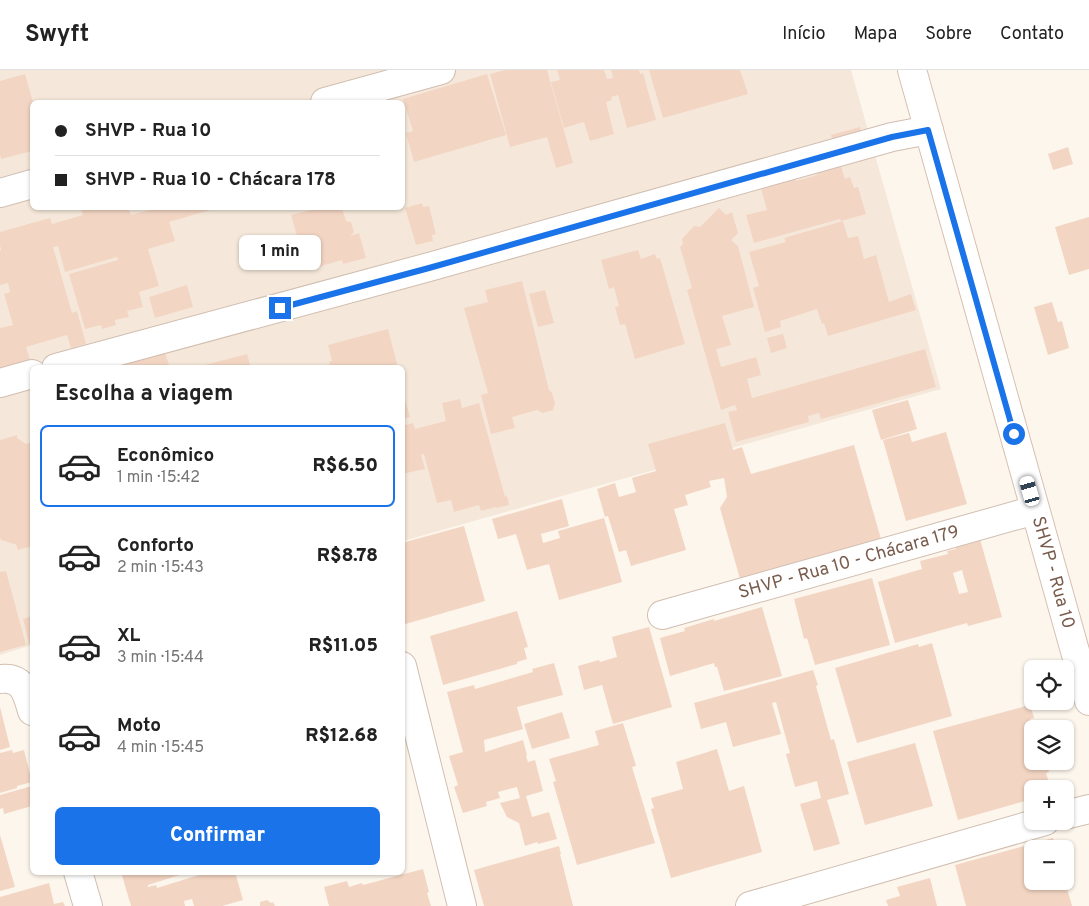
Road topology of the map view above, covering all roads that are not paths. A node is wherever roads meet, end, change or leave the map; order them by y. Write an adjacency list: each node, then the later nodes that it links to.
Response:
1 (441, 70): 3 (street)
2 (912, 70): 4 (street, SHVP - Rua 10)
3 (332, 100)
4 (928, 130): 7 (street); 10 (street, SHVP - Rua 10)
5 (30, 185): 6 (street)
6 (0, 193)
7 (67, 365)
8 (30, 375): 9 (street)
9 (0, 383)
10 (1036, 510): 11 (street, SHVP - Rua 10 - Chácara 179); 14 (street, SHVP - Rua 10)
11 (662, 615)
12 (405, 678): 21 (street)
13 (10, 681): 15 (street)
14 (1089, 701)
15 (30, 704)
16 (1089, 809): 17 (street)
17 (1074, 813)
18 (1024, 827): 22 (street)
19 (79, 875): 20 (street)
20 (88, 906)
21 (462, 906)
22 (750, 906)

